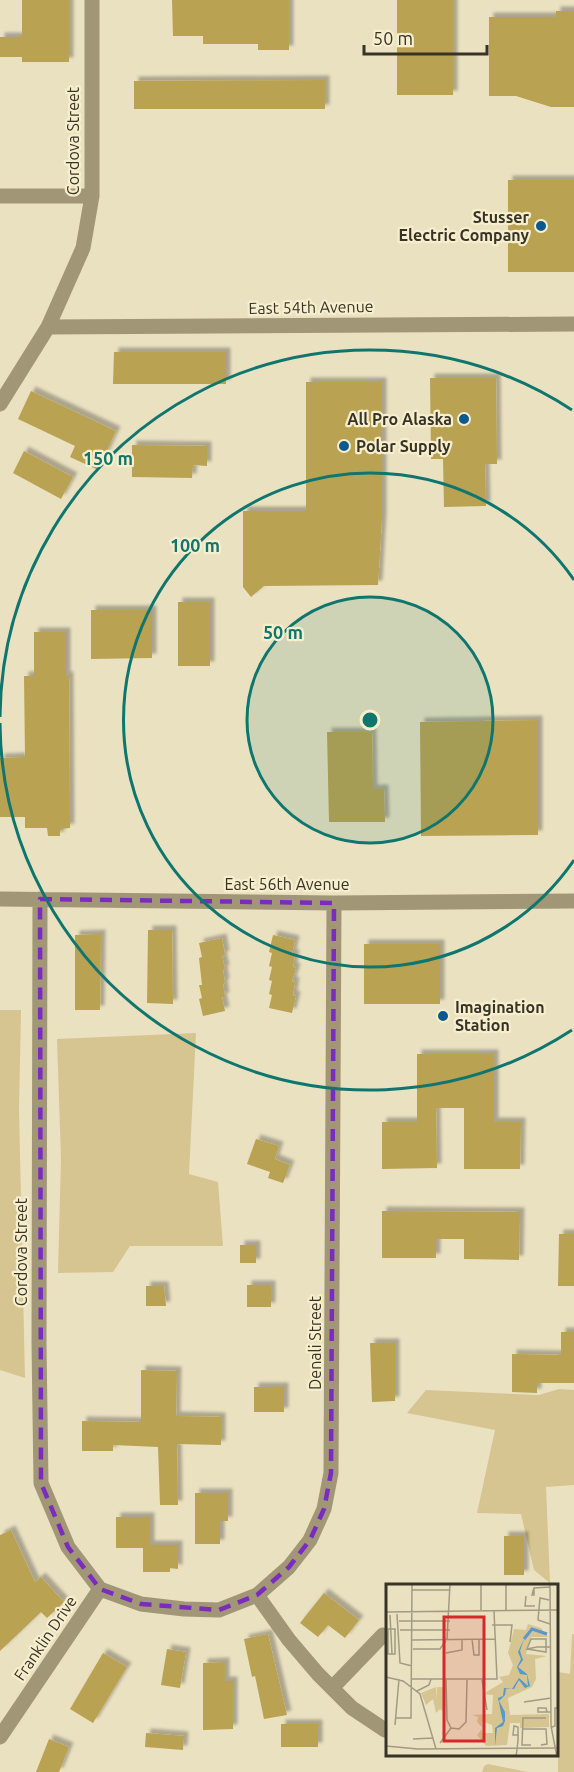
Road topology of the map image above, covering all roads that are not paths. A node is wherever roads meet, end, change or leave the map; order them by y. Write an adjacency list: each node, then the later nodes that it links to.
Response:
1 (92, 0): 3 (street, Cordova Street)
2 (0, 196): 3 (street)
3 (92, 196): 5 (street, Cordova Street)
4 (574, 324): 5 (street, East 54th Avenue)
5 (48, 327): 6 (street, Cordova Street)
6 (0, 404)
7 (0, 899): 8 (street, East 56th Avenue)
8 (40, 899): 10 (street, East 56th Avenue); 11 (street, Cordova Street)
9 (574, 900): 10 (street, East 56th Avenue)
10 (334, 903): 12 (street, Denali Street)
11 (100, 1589): 12 (street, Denali Street); 16 (street, Franklin Drive)
12 (257, 1595): 14 (street)
13 (383, 1635): 14 (street)
14 (332, 1688): 15 (street)
15 (385, 1730)
16 (0, 1737)

